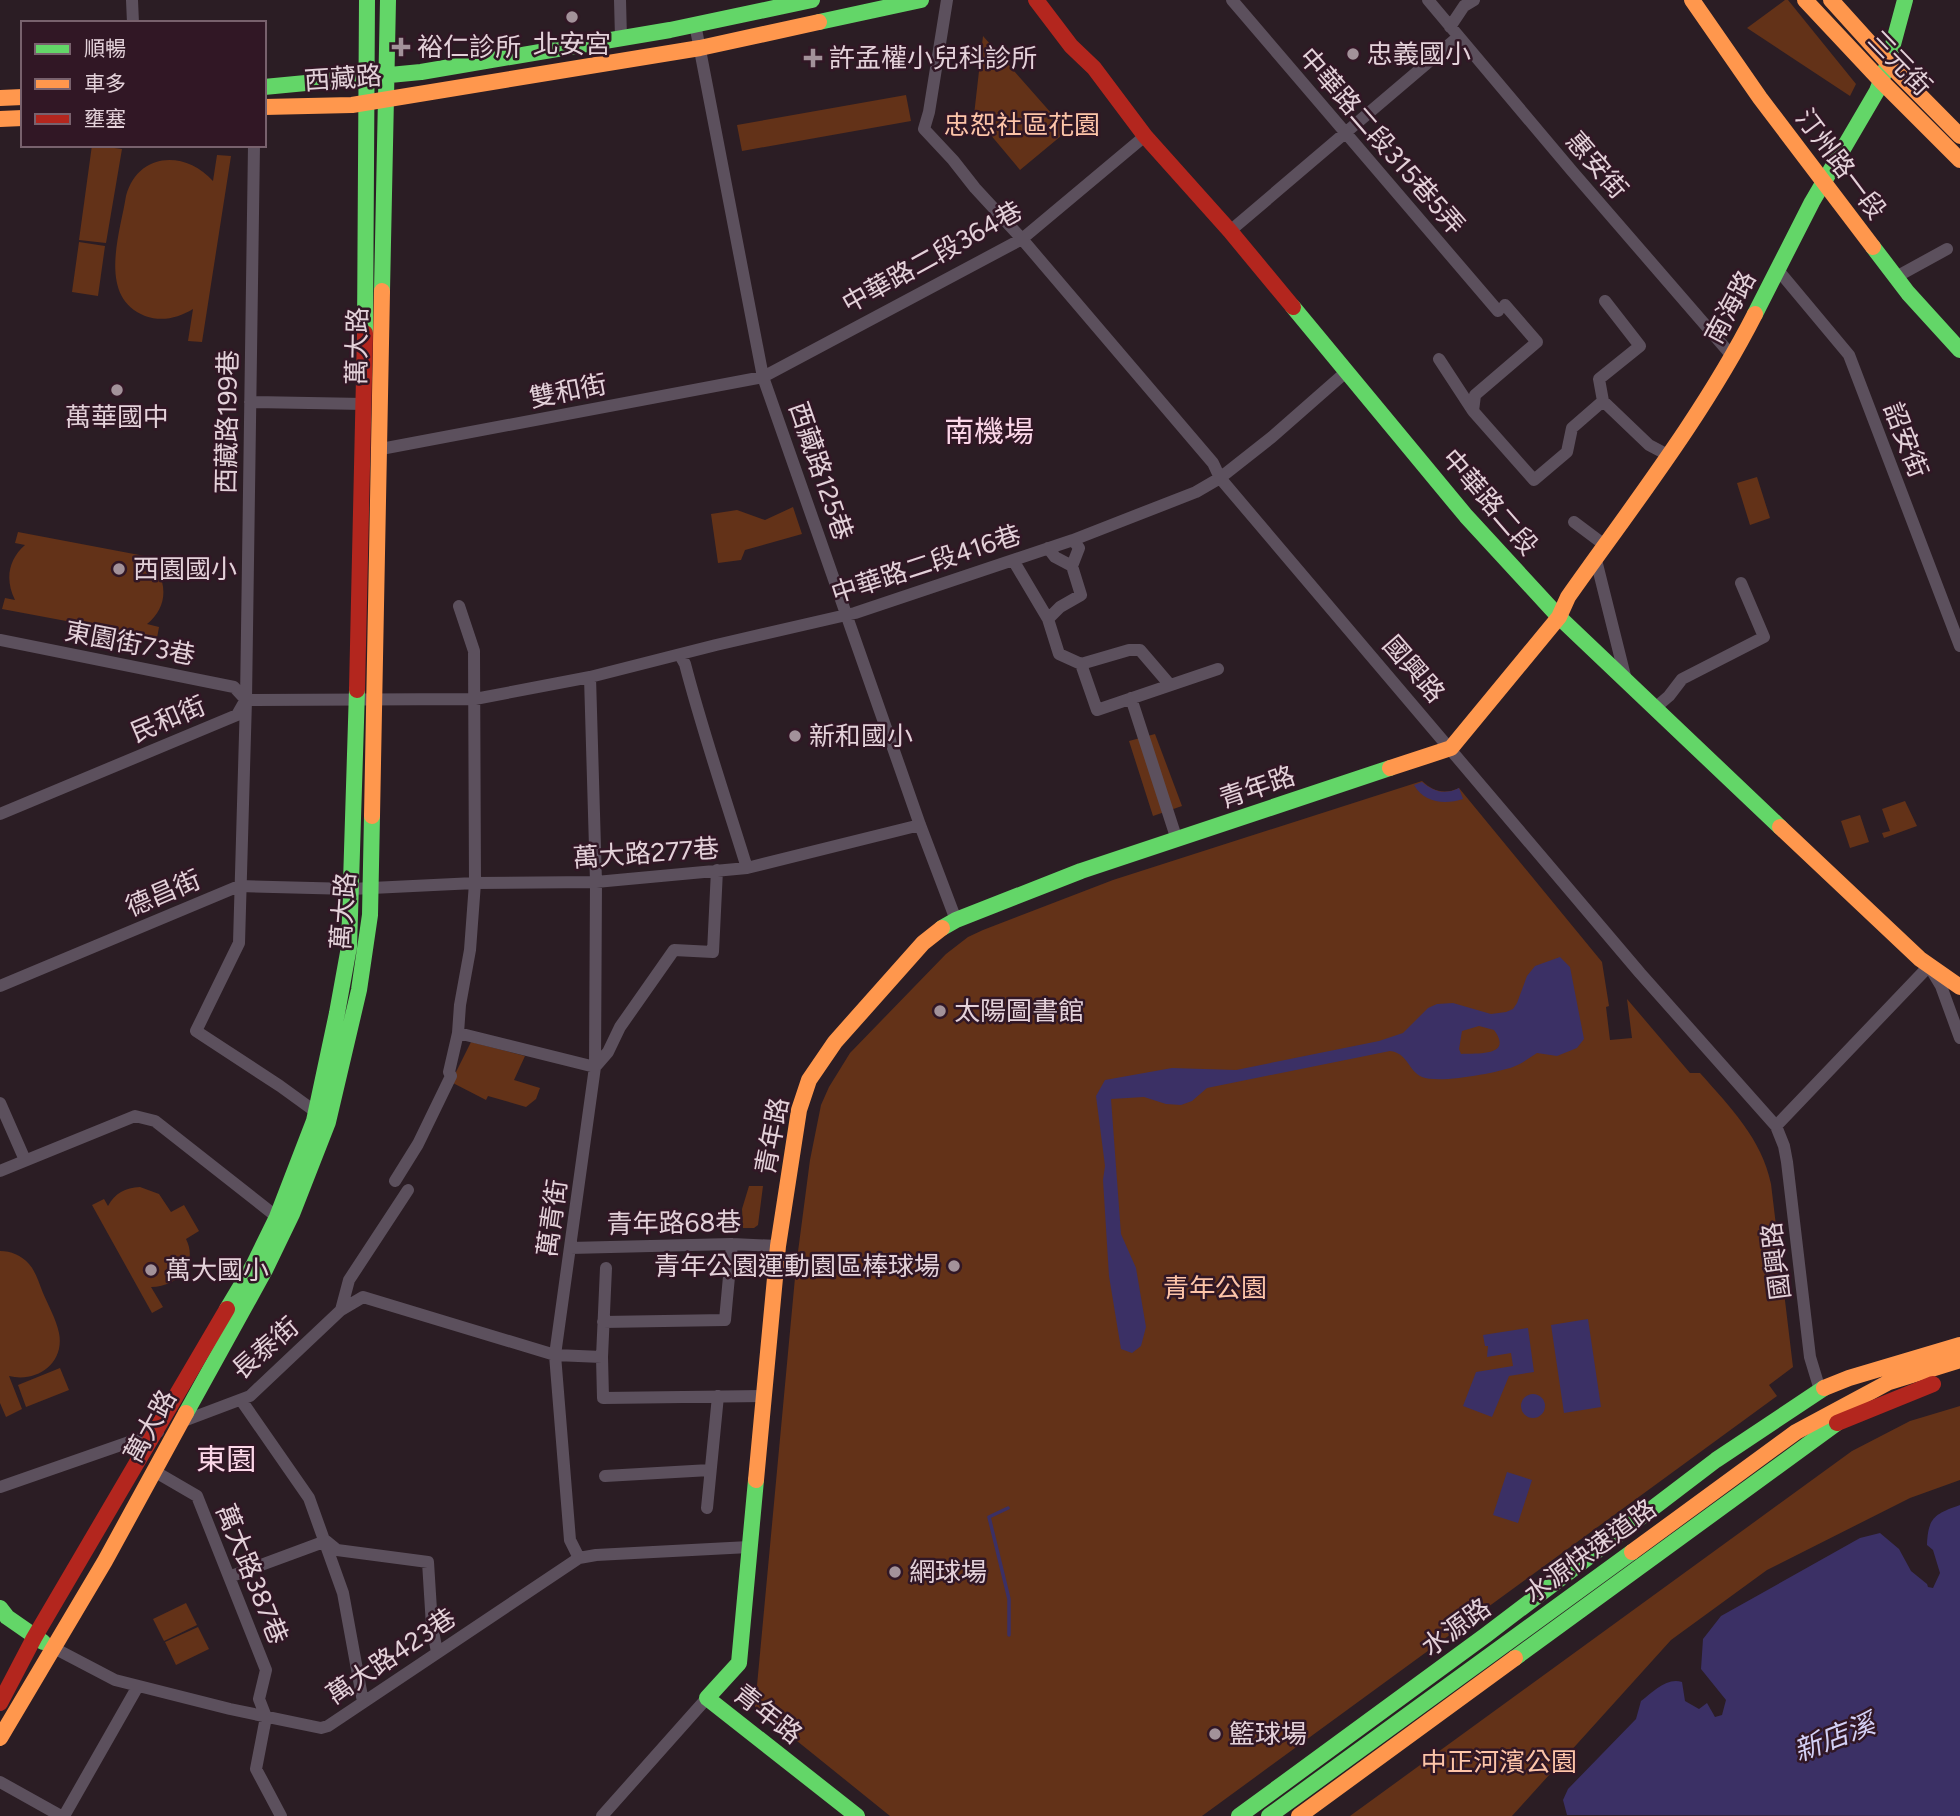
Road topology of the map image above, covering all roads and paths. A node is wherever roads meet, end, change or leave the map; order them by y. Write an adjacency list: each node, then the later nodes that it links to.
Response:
1 (132, 0): 16 (street)
2 (366, 0): 23 (main road, 萬大路)
3 (388, 0): 22 (main road, 萬大路)
4 (620, 0): 19 (street)
5 (811, 0): 17 (main road, 西藏路)
6 (921, 0): 20 (main road, 西藏路)
7 (947, 0): 40 (street, 國興路)
8 (1036, 0): 34 (main road, 中華路二段)
9 (1232, 0): 33 (street, 中華路二段315巷5弄)
10 (1429, 0): 18 (street, 惠安街)
11 (1474, 0): 18 (street)
12 (1692, 0): 38 (main road, 汀州路一段)
13 (1805, 0): 24 (main road, 三元街)
14 (1831, 0): 21 (main road, 三元街)
15 (1905, 0): 21 (main road, 南海路)
16 (133, 21)
17 (695, 24): 19 (main road, 西藏路); 20 (street, 西藏路125巷)
18 (1454, 32): 33 (street); 46 (street, 惠安街)
19 (621, 38): 22 (main road, 西藏路)
20 (700, 48): 28 (main road, 西藏路); 49 (street, 西藏路125巷)
21 (1888, 63): 24 (main road, 南海路); 35 (main road, 三元街)
22 (387, 75): 23 (main road, 西藏路); 28 (main road, 萬大路)
23 (366, 78): 25 (main road, 西藏路); 29 (main road, 萬大路)
24 (1881, 81): 37 (main road, 三元街); 38 (main road, 南海路)
25 (266, 87)
26 (21, 97): 27 (main road)
27 (0, 98)
28 (387, 100): 29 (main road, 西藏路); 54 (main road, 萬大路)
29 (366, 103): 30 (main road, 西藏路); 52 (main road, 萬大路)
30 (266, 107)
31 (21, 118): 32 (main road)
32 (0, 119)
33 (1345, 133): 39 (street); 53 (street, 中華路二段315巷5弄)
34 (1145, 136): 39 (main road, 中華路二段); 40 (street, 中華路二段364巷)
35 (1960, 136)
36 (254, 147): 51 (street, 西藏路199巷)
37 (1960, 160)
38 (1825, 182): 42 (main road, 南海路); 43 (main road, 汀州路一段)
39 (1230, 231): 48 (main road, 中華路二段)
40 (1022, 239): 49 (street, 中華路二段364巷); 56 (street, 國興路)
41 (1947, 249): 43 (street)
42 (1778, 270): 46 (main road, 南海路); 69 (street, 詔安街)
43 (1896, 277): 45 (main road, 汀州路一段)
44 (1605, 301): 50 (street)
45 (1960, 350)
46 (1733, 357): 55 (main road, 南海路)
47 (1440, 359): 53 (street)
48 (1346, 372): 56 (street, 中華路二段416巷); 67 (main road, 中華路二段)
49 (763, 377): 54 (street, 雙和街); 66 (street, 西藏路125巷)
50 (1603, 401): 53 (street); 55 (street)
51 (250, 402): 52 (street); 79 (street, 西藏路199巷)
52 (365, 404): 81 (main road, 萬大路)
53 (1473, 411)
54 (381, 449): 80 (main road, 萬大路)
55 (1668, 455): 59 (main road, 南海路)
56 (1220, 478): 58 (street, 中華路二段416巷); 83 (street, 國興路)
57 (1574, 522): 59 (street)
58 (1073, 540): 60 (street, 中華路二段416巷); 63 (street)
59 (1606, 545): 61 (main road, 南海路)
60 (1048, 548): 62 (street, 中華路二段416巷); 63 (street)
61 (1596, 559): 67 (main road, 南海路); 75 (street)
62 (1013, 560): 66 (street, 中華路二段416巷); 68 (street)
63 (1072, 566): 68 (street)
64 (1741, 583): 82 (street)
65 (459, 606): 78 (street)
66 (846, 615): 71 (street, 中華路二段416巷); 85 (street, 西藏路125巷)
67 (1559, 617): 75 (main road, 中華路二段); 83 (main road, 南海路)
68 (1048, 619): 72 (street)
69 (1958, 638)
70 (0, 640): 79 (street, 東園街73巷)
71 (680, 655): 74 (street, 中華路二段416巷); 87 (street)
72 (1081, 664): 76 (street); 77 (street)
73 (1218, 669): 76 (street)
74 (590, 677): 78 (street, 中華路二段416巷); 89 (street, 萬青街)
75 (1626, 680): 82 (main road, 中華路二段)
76 (1170, 685): 77 (street)
77 (1131, 698): 86 (street)
78 (475, 699): 80 (street, 中華路二段416巷); 90 (street)
79 (246, 700): 81 (street); 84 (street, 民和街); 91 (street, 西藏路199巷)
80 (376, 700): 81 (street, 中華路二段416巷); 92 (main road, 萬大路)
81 (355, 701): 93 (main road, 萬大路)
82 (1655, 708): 95 (main road, 中華路二段)
83 (1451, 748): 86 (main road, 青年路); 103 (street, 國興路)
84 (0, 814)
85 (920, 825): 87 (street, 萬大路277巷); 94 (street, 西藏路125巷)
86 (1177, 840): 94 (main road, 青年路)
87 (747, 868): 88 (street, 萬大路277巷)
88 (717, 870): 89 (street, 萬大路277巷); 100 (street)
89 (596, 881): 90 (street, 萬大路277巷); 100 (street, 萬青街)
90 (475, 883): 92 (street, 萬大路277巷); 98 (street)
91 (239, 886): 93 (street, 德昌街); 96 (street, 德昌街); 102 (street, 西藏路199巷)
92 (371, 888): 93 (street, 德昌街); 102 (main road, 萬大路)
93 (351, 889): 102 (main road, 萬大路)
94 (956, 919): 110 (main road, 青年路)
95 (1929, 966): 97 (main road, 中華路二段); 99 (street); 103 (street)
96 (0, 986)
97 (1960, 987)
98 (458, 1033): 100 (street); 106 (street)
99 (1960, 1038)
100 (595, 1067): 111 (street, 萬青街)
101 (0, 1103): 104 (street)
102 (322, 1117): 108 (main road, 萬大路); 124 (main road, 萬大路)
103 (1776, 1126): 120 (street, 國興路)
104 (25, 1160): 105 (street); 108 (street)
105 (0, 1171)
106 (396, 1181)
107 (408, 1190): 113 (street)
108 (277, 1217): 125 (main road, 萬大路)
109 (732, 1244): 110 (street, 青年路68巷); 111 (street, 青年路68巷); 114 (street)
110 (778, 1245): 122 (main road, 青年路)
111 (570, 1248): 116 (street, 萬青街)
112 (606, 1268): 114 (street)
113 (341, 1310): 116 (street, 長泰街); 123 (street, 長泰街)
114 (603, 1322): 117 (street)
115 (1960, 1345): 120 (main road, 水源路)
116 (555, 1355): 117 (street, 長泰街); 133 (street, 萬青街)
117 (602, 1357): 121 (street)
118 (1960, 1360): 152 (main road, 水源快速道路)
119 (1960, 1376): 153 (main road, 水源快速道路)
120 (1821, 1391): 151 (main road, 水源路)
121 (718, 1396): 122 (street); 126 (street)
122 (764, 1396): 132 (main road, 青年路)
123 (241, 1400): 124 (street, 長泰街); 131 (street)
124 (181, 1422): 125 (street, 長泰街); 127 (main road, 萬大路)
125 (155, 1433): 129 (street, 長泰街); 136 (main road, 萬大路)
126 (710, 1470): 128 (street); 130 (street)
127 (154, 1471): 134 (street, 萬大路387巷); 137 (main road, 萬大路)
128 (605, 1476)
129 (0, 1487)
130 (706, 1508)
131 (326, 1541): 134 (street); 138 (street); 142 (street)
132 (748, 1547): 133 (street, 萬大路423巷); 141 (main road, 青年路)
133 (579, 1558): 138 (street, 萬大路423巷)
134 (229, 1577): 144 (street, 萬大路387巷)
135 (0, 1608): 136 (main road)
136 (34, 1638): 137 (main road); 139 (main road, 萬大路)
137 (52, 1647): 140 (street, 萬大路423巷); 145 (main road, 萬大路)
138 (437, 1652): 142 (street, 萬大路423巷)
139 (8, 1675): 143 (main road, 萬大路)
140 (138, 1686): 144 (street, 萬大路423巷); 147 (street)
141 (707, 1698): 149 (street); 150 (main road, 青年路)
142 (363, 1702): 144 (street, 萬大路423巷)
143 (0, 1703)
144 (265, 1717): 148 (street, 萬大路387巷)
145 (0, 1738)
146 (0, 1782): 147 (street)
147 (62, 1816)
148 (281, 1816)
149 (602, 1816)
150 (857, 1816)
151 (1239, 1816)
152 (1269, 1816)
153 (1299, 1816)

